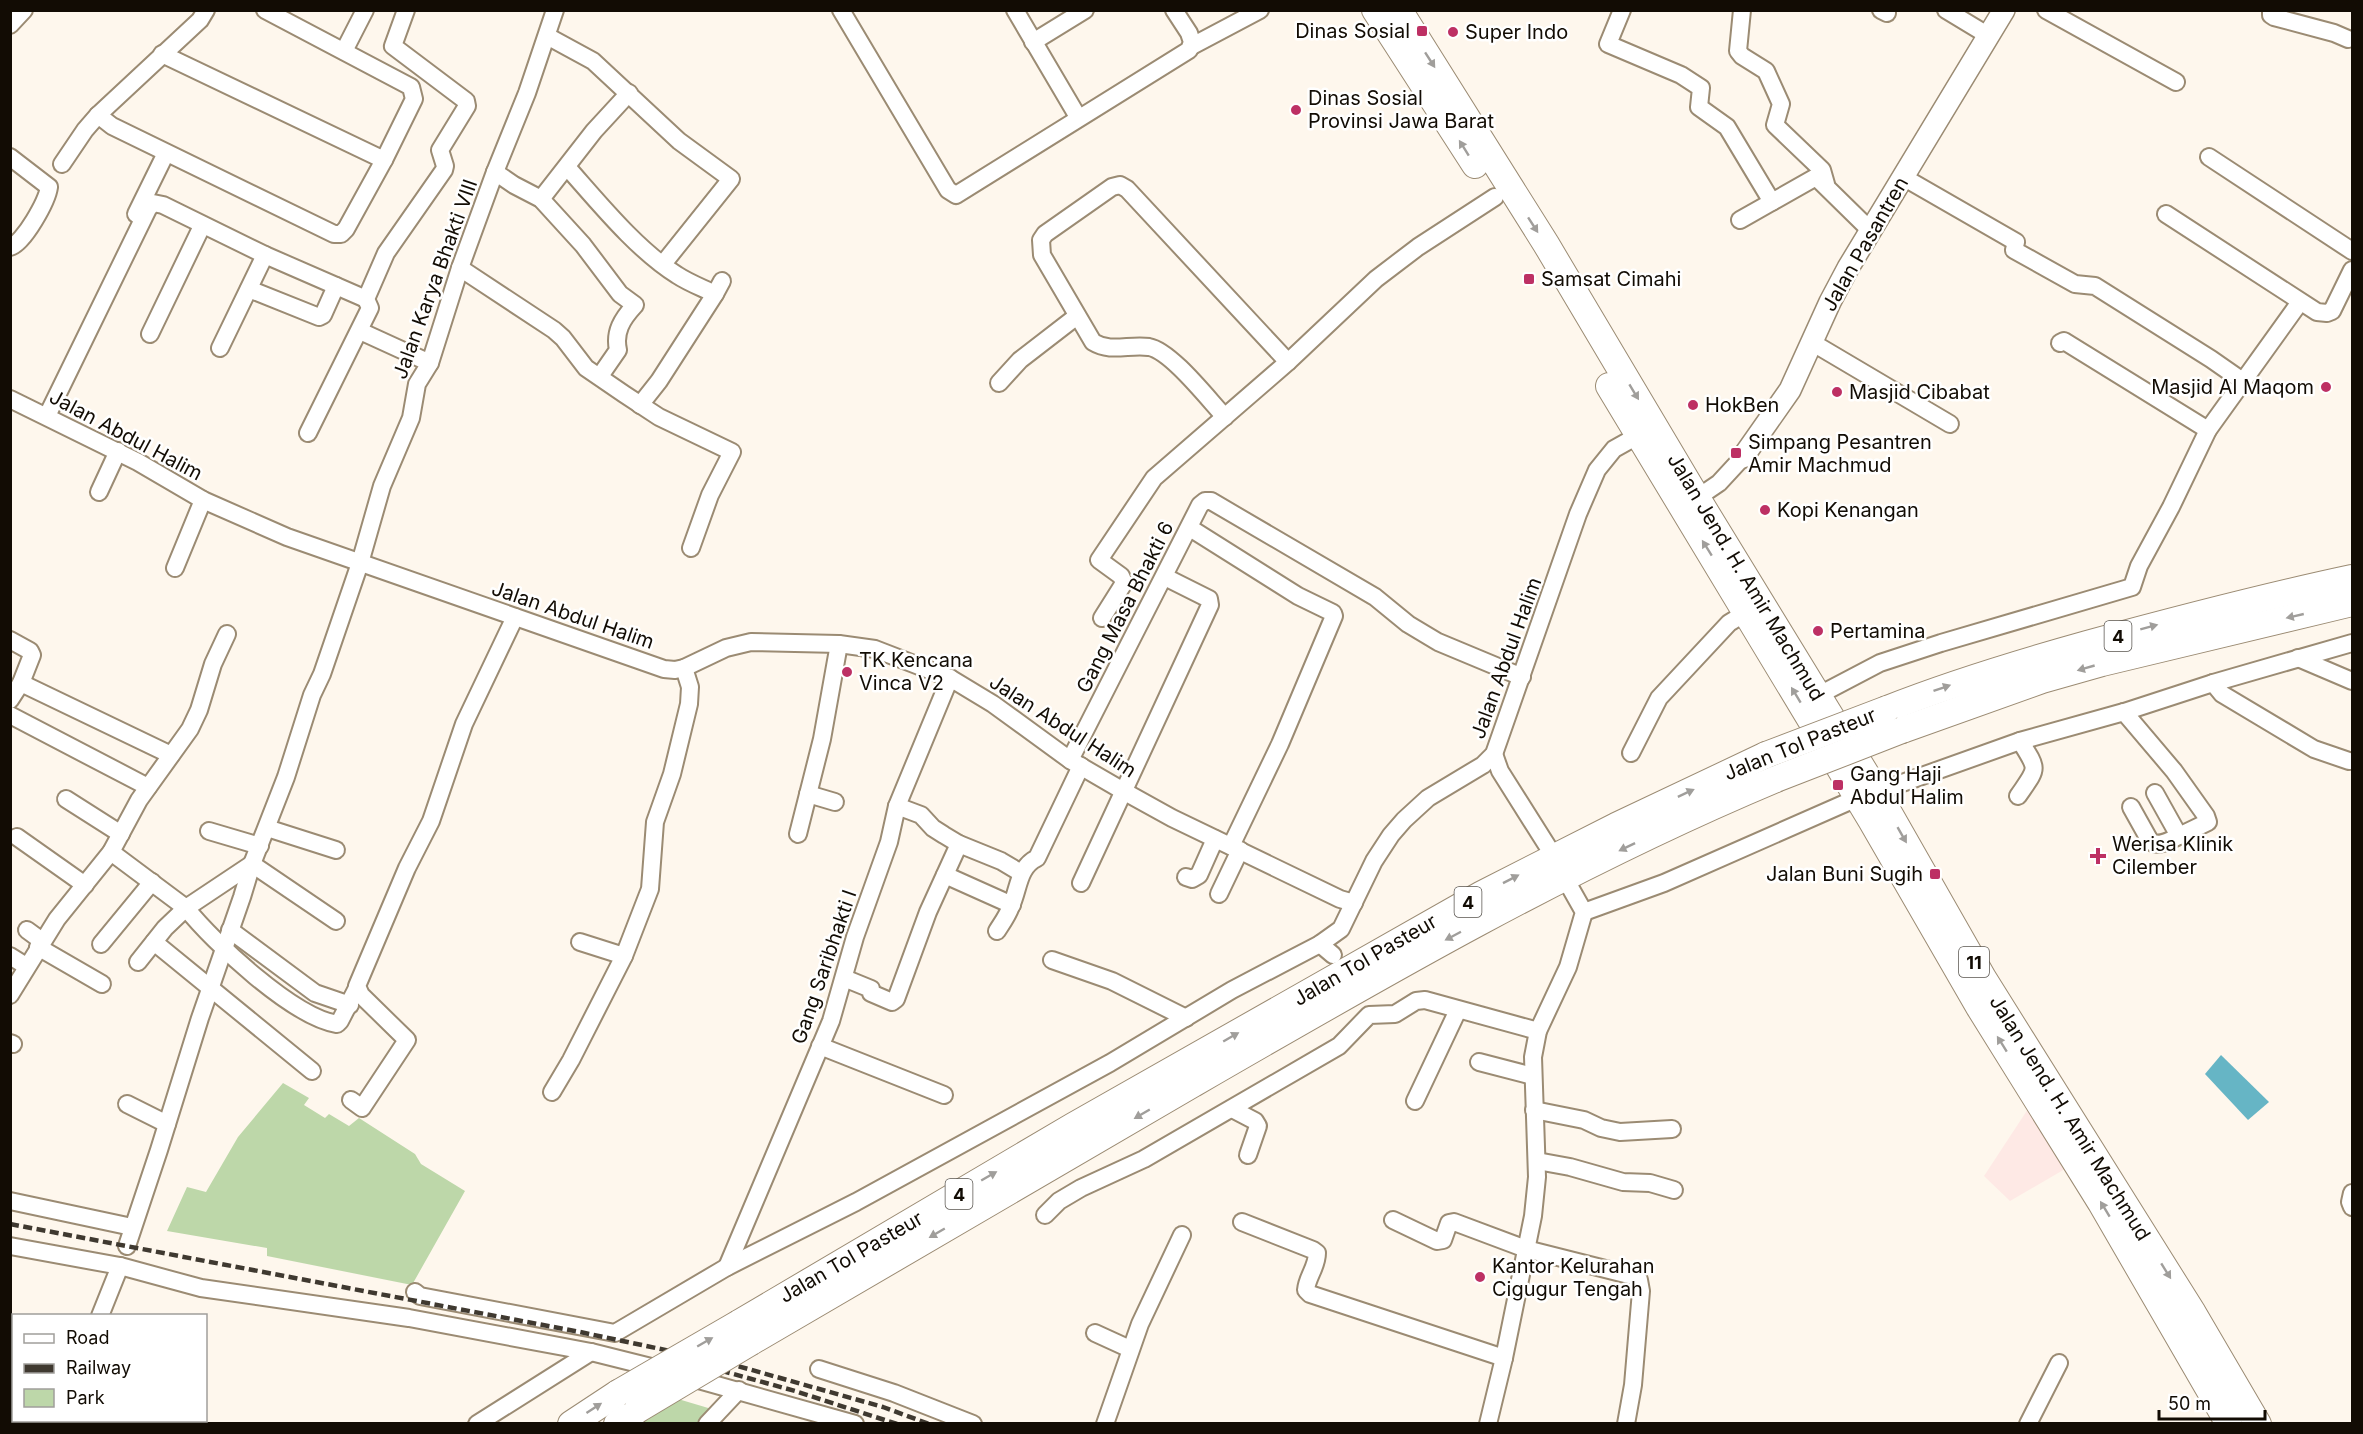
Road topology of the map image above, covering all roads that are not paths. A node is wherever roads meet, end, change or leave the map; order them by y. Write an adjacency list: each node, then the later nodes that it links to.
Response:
1 (24, 10): 20 (street)
2 (206, 10): 27 (street)
3 (265, 10): 26 (street)
4 (365, 10): 26 (street)
5 (406, 10): 56 (street)
6 (555, 10): 21 (street, Jalan Karya Bhakti VIII)
7 (841, 10): 31 (street)
8 (1015, 10): 24 (street)
9 (1085, 10): 24 (street)
10 (1173, 10): 25 (street)
11 (1260, 10): 25 (street)
12 (1375, 10): 41 (highway, Jalan Jend. H. Amir Machmud / 11, one-way to 12)
13 (1399, 10): 81 (highway, Jalan Jend. H. Amir Machmud / 11, one-way to 81)
14 (1622, 10): 43 (street)
15 (1742, 10): 40 (street)
16 (1946, 10): 22 (street)
17 (2004, 10): 22 (main road, Jalan Pasantren)
18 (2046, 10): 28 (street)
19 (2271, 10): 23 (street)
20 (10, 25)
21 (547, 36): 29 (street); 38 (street, Jalan Karya Bhakti VIII)
22 (1989, 36): 39 (main road, Jalan Pasantren)
23 (2348, 39)
24 (1033, 42): 31 (street)
25 (1192, 46): 31 (street)
26 (344, 51): 35 (street)
27 (162, 54): 30 (street); 35 (street)
28 (2176, 82)
29 (629, 93): 37 (street); 51 (street)
30 (98, 115): 32 (street); 36 (street)
31 (1078, 117)
32 (166, 153): 35 (street); 69 (street)
33 (10, 157): 48 (street)
34 (2209, 157): 49 (street)
35 (384, 160)
36 (62, 164)
37 (567, 167): 42 (street); 51 (street)
38 (495, 172): 42 (street); 52 (street, Jalan Karya Bhakti VIII)
39 (1903, 177): 47 (main road, Jalan Pasantren); 67 (street)
40 (1826, 184): 43 (street); 47 (street)
41 (1495, 197): 64 (street); 77 (highway, Jalan Jend. H. Amir Machmud / 11)
42 (541, 199): 66 (street)
43 (1772, 202): 45 (street)
44 (2166, 214): 57 (street)
45 (1740, 220)
46 (202, 226): 50 (street); 60 (street); 72 (street)
47 (1870, 231): 61 (main road, Jalan Pasantren)
48 (10, 248)
49 (2352, 251)
50 (265, 255): 54 (street); 55 (street)
51 (663, 264): 71 (street)
52 (460, 268): 65 (street, Jalan Karya Bhakti VIII); 66 (street)
53 (2352, 270): 57 (street)
54 (336, 286): 55 (street); 56 (street)
55 (249, 289): 63 (street)
56 (366, 299): 59 (street)
57 (2300, 302): 67 (street)
58 (1077, 316): 64 (street); 68 (street); 73 (street)
59 (360, 330): 65 (street); 76 (street)
60 (150, 334)
61 (1813, 343): 74 (street); 79 (main road, Jalan Pasantren)
62 (2060, 343): 75 (street)
63 (220, 348)
64 (1288, 362): 73 (street)
65 (430, 363): 85 (street, Jalan Karya Bhakti VIII)
66 (600, 376): 71 (street)
67 (2244, 382): 75 (street)
68 (999, 383)
69 (44, 398)
70 (10, 399): 72 (street, Jalan Abdul Halim)
71 (640, 405): 84 (street)
72 (47, 416): 78 (street, Jalan Abdul Halim)
73 (1225, 417): 92 (street)
74 (1950, 424)
75 (2208, 430): 104 (street)
76 (308, 433)
77 (1639, 435): 91 (highway, Jalan Jend. H. Amir Machmud / 11, one-way to 77); 99 (street, Jalan Abdul Halim)
78 (118, 451): 80 (street); 82 (street, Jalan Abdul Halim)
79 (1743, 458): 81 (street, Jalan Pasantren)
80 (99, 492)
81 (1697, 498): 104 (highway, Jalan Jend. H. Amir Machmud / 11)
82 (203, 500): 85 (street, Jalan Abdul Halim); 86 (street)
83 (1190, 528): 87 (street, Gang Masa Bhakti 6); 99 (street, Gang Masa Bhakti 6); 134 (street)
84 (691, 548)
85 (360, 563): 90 (street, Jalan Abdul Halim); 124 (street, Jalan Karya Bhakti VIII)
86 (175, 568)
87 (1165, 577): 113 (street, Gang Masa Bhakti 6); 115 (street)
88 (2352, 578): 176 (highway, Jalan Tol Pasteur / 4, one-way to 88, bridge)
89 (2352, 603): 176 (highway, Jalan Tol Pasteur / 4, one-way to 176, bridge)
90 (515, 617): 98 (street, Jalan Abdul Halim); 167 (street)
91 (1739, 617): 109 (street); 118 (highway, Jalan Jend. H. Amir Machmud / 11, one-way to 91)
92 (1102, 618)
93 (227, 634): 111 (street)
94 (10, 639): 102 (street)
95 (2352, 643): 97 (street)
96 (839, 644): 98 (street, Jalan Abdul Halim); 100 (street, Jalan Abdul Halim); 117 (street)
97 (2298, 658): 101 (street); 103 (street)
98 (684, 668): 160 (street)
99 (1522, 677): 110 (street, Jalan Abdul Halim)
100 (950, 678): 113 (street, Jalan Abdul Halim); 122 (street, Gang Saribhakti I)
101 (2352, 681)
102 (21, 683): 105 (street); 111 (street)
103 (2213, 683): 106 (street); 112 (street)
104 (1819, 695): 118 (highway, Jalan Jend. H. Amir Machmud / 11)
105 (10, 700)
106 (2124, 712): 108 (street); 128 (street)
107 (10, 715): 114 (street)
108 (2019, 741): 118 (street); 119 (street)
109 (1630, 753)
110 (1494, 754): 133 (street); 146 (street, Jalan Abdul Halim)
111 (171, 755): 114 (street)
112 (2349, 761)
113 (1076, 763): 115 (street, Jalan Abdul Halim); 138 (street, Gang Masa Bhakti 6)
114 (148, 788): 126 (street)
115 (1125, 792): 130 (street, Jalan Abdul Halim); 142 (street)
116 (2155, 793): 128 (street)
117 (808, 794): 121 (street); 127 (street)
118 (1867, 795): 149 (street); 207 (highway, Jalan Jend. H. Amir Machmud / 11)
119 (2018, 796)
120 (66, 800): 126 (street)
121 (835, 802)
122 (897, 806): 131 (street); 164 (street, Gang Saribhakti I)
123 (2131, 807): 128 (street)
124 (267, 828): 132 (street, Jalan Karya Bhakti VIII); 135 (street)
125 (210, 831): 132 (street)
126 (121, 834): 136 (street)
127 (798, 834)
128 (2179, 836)
129 (17, 837): 143 (street)
130 (1215, 839): 134 (street, Jalan Abdul Halim); 140 (street)
131 (959, 844): 138 (street); 139 (street)
132 (260, 846): 137 (street, Jalan Karya Bhakti VIII)
133 (1548, 847)
134 (1236, 848): 145 (street); 146 (street, Jalan Abdul Halim)
135 (336, 850)
136 (111, 852): 141 (street); 143 (street)
137 (252, 864): 148 (street); 150 (street); 152 (street, Jalan Karya Bhakti VIII)
138 (1021, 873): 147 (street)
139 (945, 875): 147 (street); 164 (street)
140 (1186, 877)
141 (152, 882): 148 (street); 157 (street)
142 (1081, 883)
143 (85, 885): 156 (street)
144 (1571, 889): 149 (street)
145 (1219, 894)
146 (1354, 903): 171 (street)
147 (1012, 905): 153 (street)
148 (186, 908): 154 (street); 158 (street)
149 (1584, 912): 172 (street)
150 (336, 921)
151 (27, 930): 156 (street)
152 (230, 930): 158 (street, Jalan Karya Bhakti VIII); 169 (street)
153 (997, 931)
154 (154, 942): 162 (street); 166 (street)
155 (580, 942): 160 (street)
156 (40, 944): 163 (street); 165 (street)
157 (100, 944)
158 (224, 950): 166 (street, Jalan Karya Bhakti VIII); 169 (street)
159 (10, 956): 163 (street)
160 (624, 956): 178 (street)
161 (1053, 960): 171 (street)
162 (138, 962)
163 (26, 966): 168 (street)
164 (844, 978): 173 (street, Gang Saribhakti I)
165 (102, 984)
166 (211, 988): 175 (street); 185 (street, Jalan Karya Bhakti VIII)
167 (357, 988): 169 (street); 180 (street)
168 (10, 995)
169 (350, 1005)
170 (1458, 1010): 172 (street); 181 (street); 183 (street)
171 (1186, 1018): 202 (street)
172 (1538, 1031): 177 (street)
173 (820, 1046): 179 (street); 202 (street, Gang Saribhakti I)
174 (1479, 1062): 177 (street)
175 (312, 1071)
176 (1186, 1075): 205 (highway, Jalan Tol Pasteur / 4)
177 (1533, 1076): 184 (street)
178 (552, 1092)
179 (944, 1095)
180 (351, 1100)
181 (1415, 1101)
182 (127, 1104): 185 (street)
183 (1232, 1109): 187 (street); 193 (street)
184 (1534, 1110): 186 (street); 188 (street)
185 (167, 1124): 196 (street, Jalan Karya Bhakti VIII)
186 (1672, 1129)
187 (1248, 1155)
188 (1537, 1161): 189 (street); 200 (street)
189 (1674, 1190)
190 (2352, 1193): 192 (street)
191 (10, 1201): 196 (street)
192 (2352, 1207)
193 (1045, 1215)
194 (1393, 1220): 200 (street)
195 (1242, 1222): 210 (street)
196 (132, 1227): 199 (street, Jalan Karya Bhakti VIII)
197 (1182, 1235): 208 (street)
198 (10, 1246): 201 (street)
199 (127, 1246)
200 (1526, 1249): 210 (street); 222 (street)
201 (120, 1266): 204 (street); 209 (street)
202 (727, 1267): 203 (street)
203 (415, 1292)
204 (101, 1314)
205 (745, 1332): 214 (highway, Jalan Tol Pasteur / 4, bridge); 216 (highway, Jalan Tol Pasteur / 4, one-way to 205, bridge)
206 (1095, 1333): 208 (street)
207 (2199, 1348): 224 (highway, Jalan Jend. H. Amir Machmud / 11); 225 (highway, Jalan Jend. H. Amir Machmud / 11)
208 (1130, 1349): 220 (street)
209 (591, 1352): 213 (street); 215 (street)
210 (1504, 1358): 221 (street)
211 (2059, 1364): 223 (street)
212 (819, 1369): 219 (street)
213 (740, 1390): 217 (street); 218 (street)
214 (627, 1417)
215 (477, 1424)
216 (571, 1424)
217 (707, 1424)
218 (855, 1424)
219 (973, 1424)
220 (1105, 1424)
221 (1488, 1424)
222 (1626, 1424)
223 (2028, 1424)
224 (2229, 1424)
225 (2258, 1424)

